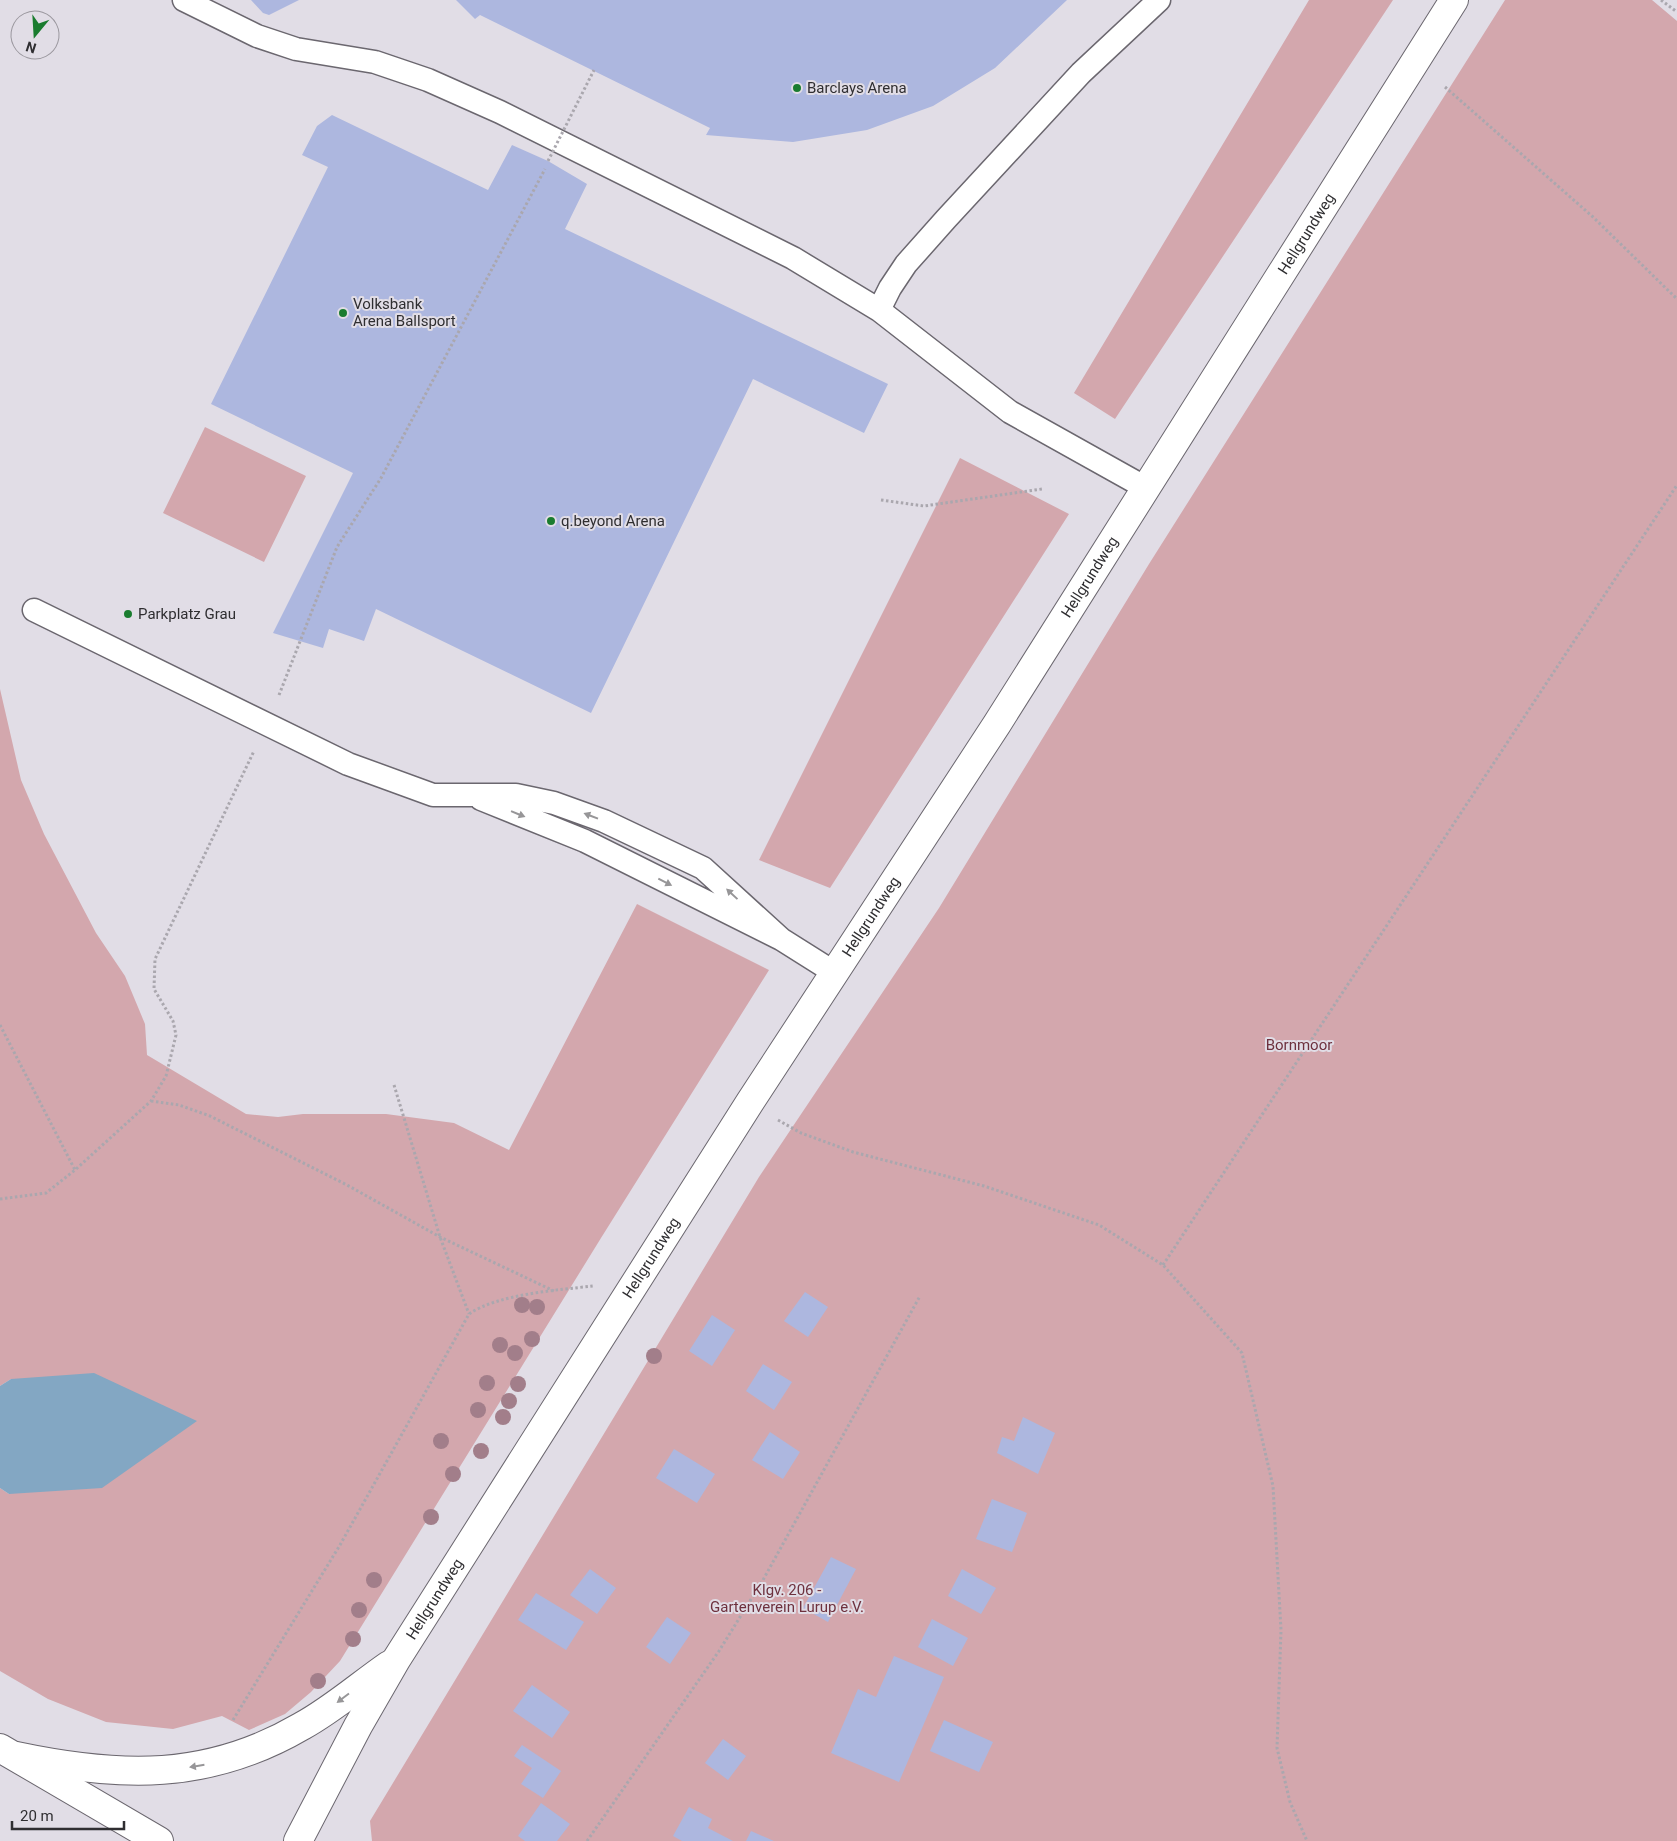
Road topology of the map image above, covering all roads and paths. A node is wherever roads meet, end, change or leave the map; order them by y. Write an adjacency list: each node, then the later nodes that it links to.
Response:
1 (184, 0): 8 (lane)
2 (1159, 0): 10 (lane)
3 (1454, 0): 12 (street, Hellgrundweg)
4 (1661, 0): 5 (path)
5 (1677, 12)
6 (594, 70): 8 (path, bridge)
7 (1444, 87): 9 (path)
8 (558, 141): 10 (lane); 16 (path, bridge)
9 (1677, 299)
10 (879, 310): 12 (lane)
11 (1677, 485): 27 (path)
12 (1146, 488): 19 (street, Hellgrundweg)
13 (1042, 489): 14 (path)
14 (881, 500)
15 (34, 610): 16 (lane)
16 (267, 724): 17 (lane); 22 (path)
17 (473, 795): 18 (lane, one-way to 18); 18 (lane, one-way to 17)
18 (780, 939): 19 (lane)
19 (835, 973): 32 (street, Hellgrundweg)
20 (0, 1025): 24 (path)
21 (394, 1085): 26 (path)
22 (152, 1101): 24 (path); 26 (path)
23 (801, 1133): 27 (path)
24 (75, 1170): 25 (path)
25 (0, 1199)
26 (440, 1237): 29 (path); 31 (path)
27 (1163, 1265): 38 (path)
28 (577, 1288): 29 (path)
29 (555, 1292): 31 (path)
30 (920, 1296): 37 (path)
31 (469, 1314): 33 (path)
32 (396, 1660): 34 (street, one-way to 34); 36 (street, Hellgrundweg)
33 (227, 1726)
34 (6, 1751): 35 (street)
35 (160, 1841)
36 (298, 1841)
37 (587, 1841)
38 (1307, 1841)

